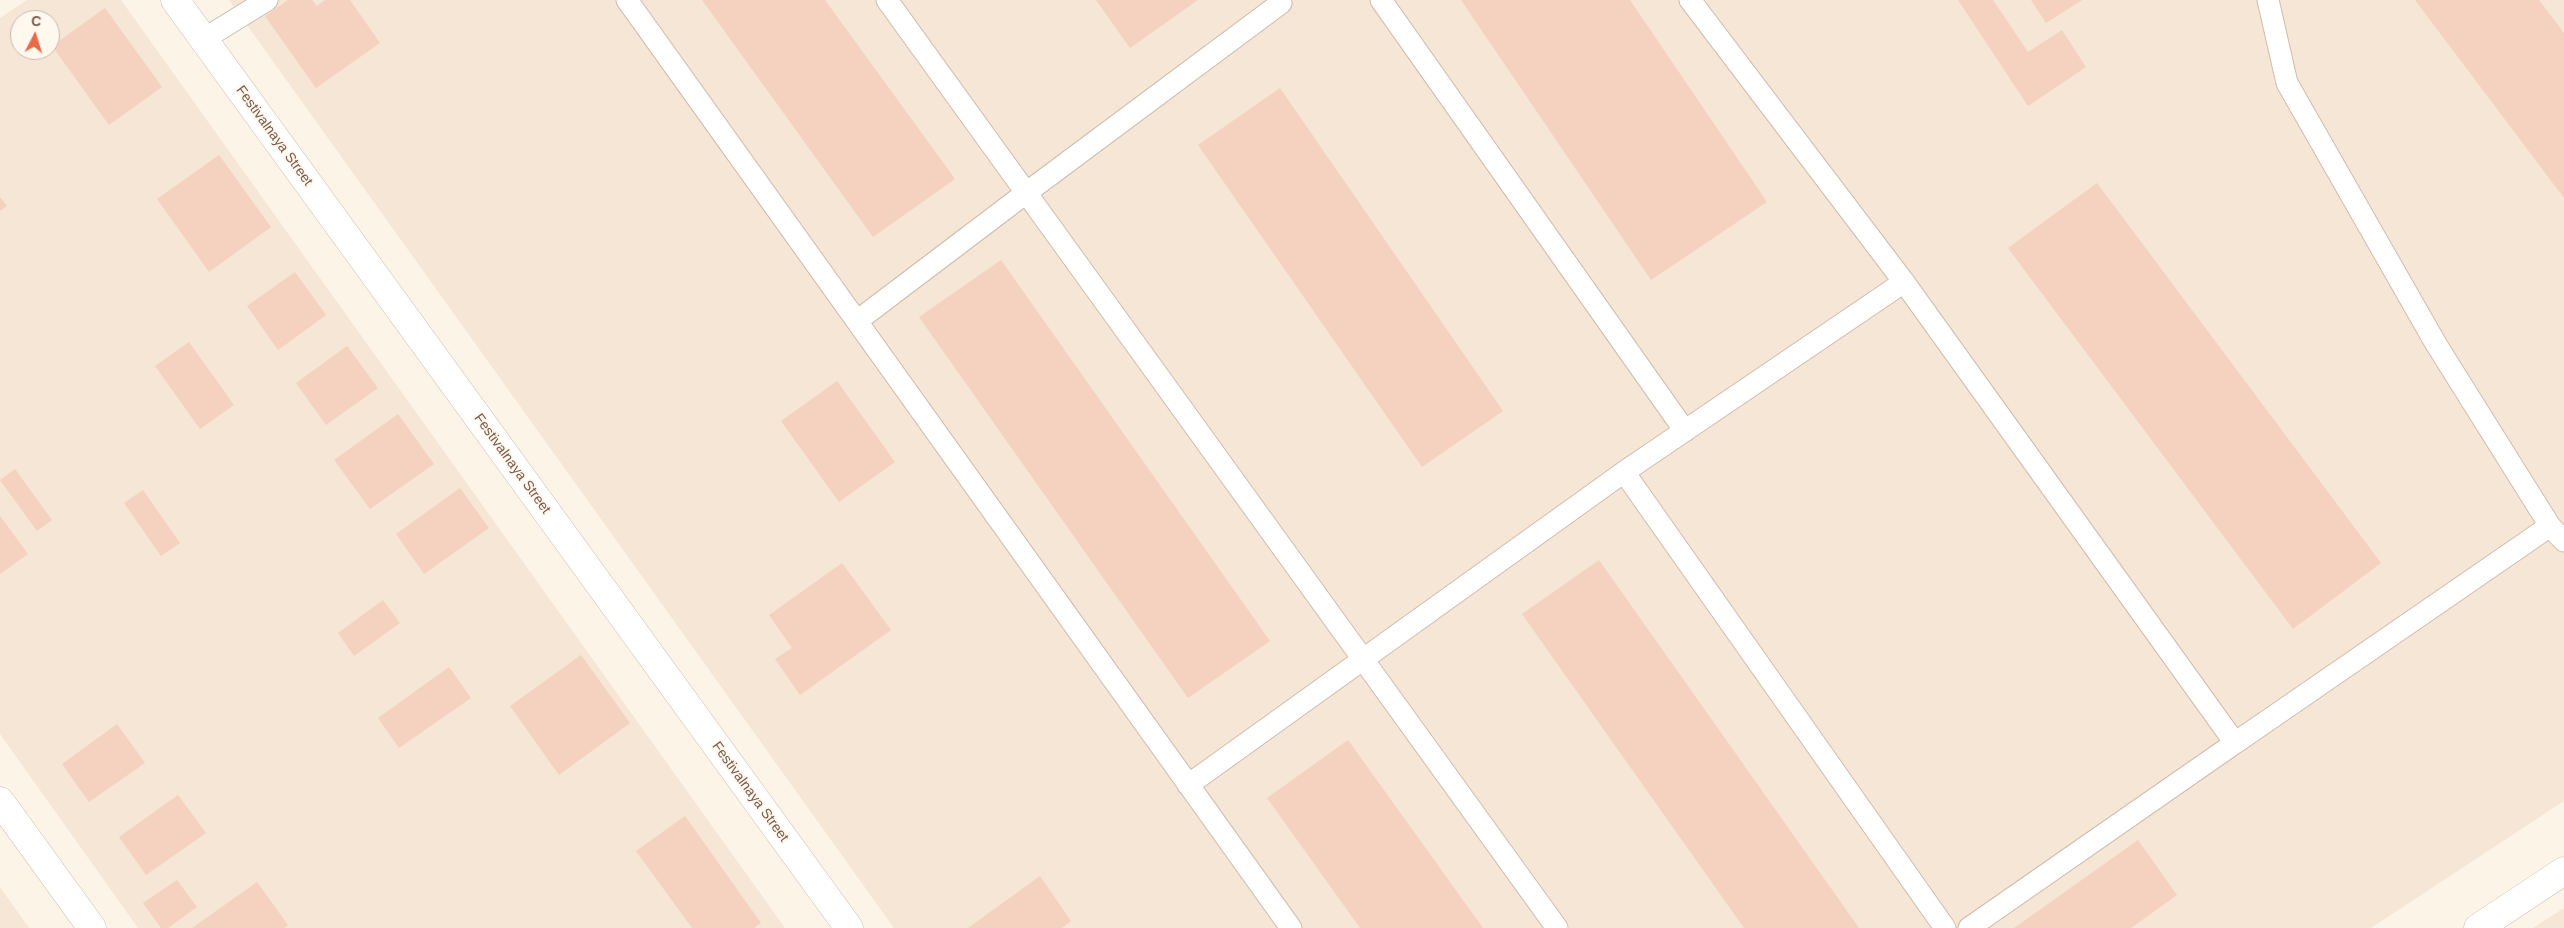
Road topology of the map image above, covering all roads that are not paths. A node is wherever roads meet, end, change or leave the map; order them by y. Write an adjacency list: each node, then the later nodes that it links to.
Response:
1 (175, 0): 9 (street, Festivalnaya Street)
2 (268, 0): 9 (lane)
3 (627, 0): 12 (lane)
4 (887, 0): 10 (lane)
5 (1381, 0): 13 (lane)
6 (1690, 0): 11 (lane)
7 (2268, 0): 15 (lane)
8 (1282, 1): 10 (lane)
9 (204, 39): 22 (street, Festivalnaya Street)
10 (1026, 193): 12 (lane); 16 (lane)
11 (1904, 282): 13 (lane); 17 (lane)
12 (857, 322): 18 (lane)
13 (1685, 431): 14 (lane)
14 (1624, 472): 16 (lane); 25 (lane)
15 (2557, 534): 17 (lane)
16 (1363, 659): 18 (lane); 24 (lane)
17 (2235, 743): 26 (lane)
18 (1188, 785): 23 (lane)
19 (0, 801): 21 (street)
20 (2564, 871): 27 (street)
21 (92, 928)
22 (849, 928)
23 (1291, 928)
24 (1557, 928)
25 (1945, 928)
26 (1969, 928)
27 (2478, 928)

